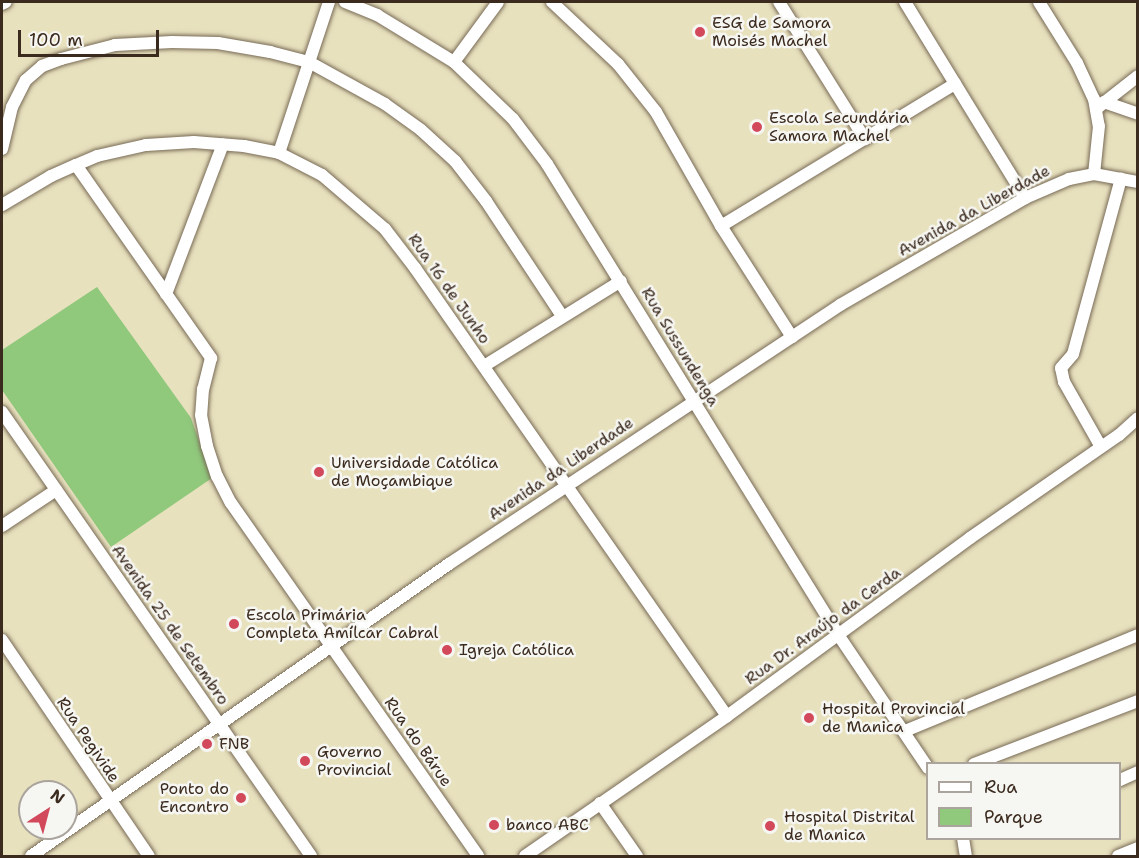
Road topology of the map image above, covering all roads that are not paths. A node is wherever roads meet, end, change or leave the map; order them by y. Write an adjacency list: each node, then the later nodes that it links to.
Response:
1 (6, 2): 9 (street)
2 (329, 2): 10 (street)
3 (345, 2): 11 (street, Rua Sussundenga)
4 (498, 2): 11 (street)
5 (552, 2): 26 (street)
6 (779, 2): 16 (street)
7 (905, 2): 13 (street)
8 (1039, 2): 14 (street)
9 (2, 4)
10 (309, 62): 18 (street); 19 (street); 29 (street)
11 (454, 62): 27 (street, Rua Sussundenga)
12 (1137, 76): 14 (street)
13 (955, 84): 16 (street); 24 (street)
14 (1100, 106): 15 (street); 21 (street)
15 (1137, 114)
16 (865, 139): 26 (street)
17 (223, 144): 19 (street, Rua 16 de Junho); 20 (street, Rua 16 de Junho); 28 (street)
18 (2, 149)
19 (279, 153): 31 (street, Rua 16 de Junho)
20 (76, 165): 25 (street, Rua 16 de Junho); 28 (street, Rua do Bárue)
21 (1094, 174): 22 (street, Avenida da Liberdade); 24 (street, Avenida da Liberdade)
22 (1121, 177): 23 (street, Avenida da Liberdade); 35 (street)
23 (1137, 182)
24 (1024, 198): 30 (street, Avenida da Liberdade)
25 (2, 205)
26 (721, 226): 30 (street)
27 (621, 281): 29 (street); 32 (street, Rua Sussundenga)
28 (166, 294): 42 (street, Rua do Bárue)
29 (562, 316): 31 (street)
30 (792, 337): 32 (street, Avenida da Liberdade)
31 (484, 366): 36 (street, Rua 16 de Junho)
32 (692, 400): 36 (street, Avenida da Liberdade); 40 (street, Rua Sussundenga)
33 (2, 412): 37 (street, Avenida 25 de Setembro)
34 (1137, 418): 35 (street, Rua Dr. Araújo da Cerda)
35 (1101, 447): 40 (street, Rua Dr. Araújo da Cerda)
36 (565, 486): 42 (street, Avenida da Liberdade); 44 (street, Rua 16 de Junho)
37 (56, 490): 38 (street); 45 (street, Avenida 25 de Setembro)
38 (2, 526)
39 (1137, 635): 46 (street)
40 (839, 636): 44 (street, Rua Dr. Araújo da Cerda); 46 (street, Rua Sussundenga)
41 (2, 640): 51 (street, Rua Pegivide)
42 (331, 646): 45 (street, Avenida da Liberdade); 58 (street, Rua do Bárue)
43 (1137, 701): 47 (street)
44 (727, 716): 52 (street, Rua Dr. Araújo da Cerda)
45 (219, 725): 51 (street, Avenida da Liberdade); 57 (street, Avenida 25 de Setembro)
46 (905, 731): 48 (street, Rua Sussundenga)
47 (979, 762)
48 (926, 766)
49 (1137, 772): 50 (street)
50 (1121, 779)
51 (110, 801): 55 (street, Avenida da Liberdade); 56 (street, Rua Pegivide)
52 (600, 803): 59 (street, Rua Dr. Araújo da Cerda); 60 (street)
53 (967, 840): 61 (street)
54 (1137, 848): 62 (street)
55 (31, 856)
56 (149, 856)
57 (311, 856)
58 (478, 856)
59 (525, 856)
60 (637, 856)
61 (966, 856)
62 (1118, 856)

